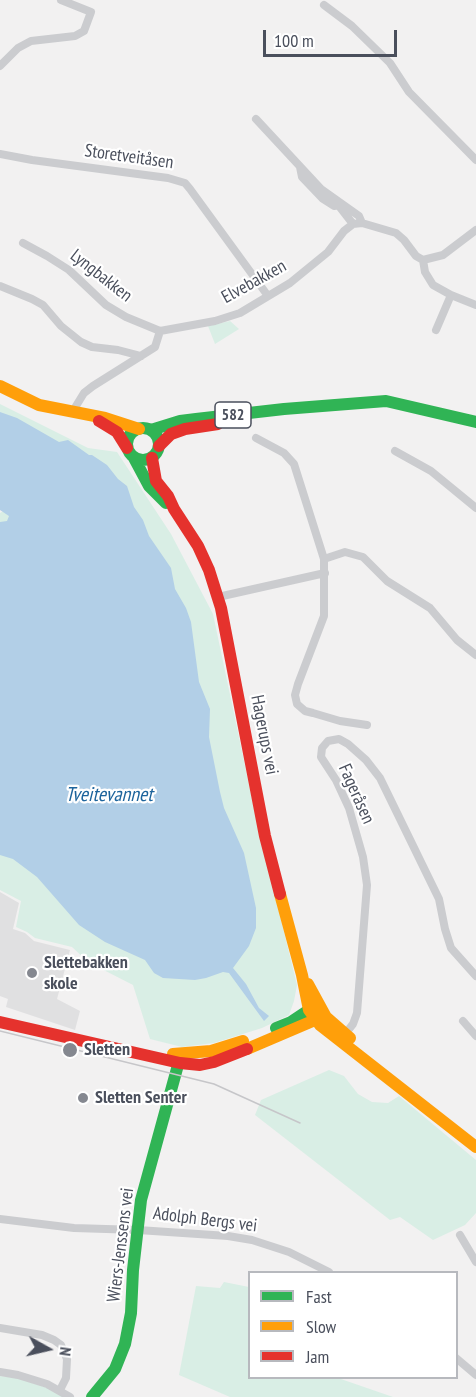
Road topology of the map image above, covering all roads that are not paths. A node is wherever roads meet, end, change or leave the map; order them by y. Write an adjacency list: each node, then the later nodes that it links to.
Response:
1 (61, 0): 3 (street)
2 (324, 5): 6 (street)
3 (0, 66)
4 (256, 119): 7 (street)
5 (0, 154): 13 (street, Storetveitåsen)
6 (476, 160)
7 (358, 224): 10 (street); 13 (street, Elvebakken)
8 (476, 230): 10 (street)
9 (23, 243): 16 (street, Lyngbakken)
10 (423, 260): 12 (street)
11 (0, 286): 17 (street)
12 (451, 295): 14 (street); 15 (street)
13 (268, 296): 16 (street, Elvebakken)
14 (476, 305)
15 (436, 330)
16 (160, 331): 17 (street)
17 (141, 356): 19 (street)
18 (0, 386): 21 (main road)
19 (76, 406)
20 (316, 407): 22 (main road, 582); 23 (main road, 582); 25 (main road, 582)
21 (90, 416): 23 (main road); 27 (main road, Hagerups vei)
22 (476, 422)
23 (145, 430): 25 (main road); 27 (main road)
24 (256, 438): 31 (street)
25 (159, 446): 28 (main road, 582)
26 (395, 451): 29 (street)
27 (131, 453): 28 (main road); 30 (main road, Hagerups vei)
28 (152, 458): 30 (main road, Hagerups vei)
29 (476, 508)
30 (174, 509): 33 (main road, Hagerups vei)
31 (324, 559): 32 (street); 34 (street)
32 (325, 573): 33 (street); 35 (street)
33 (218, 597): 37 (main road, Hagerups vei)
34 (476, 656)
35 (367, 725)
36 (476, 976): 41 (street, Fageråsen)
37 (315, 1013): 41 (main road, Hagerups vei); 42 (main road)
38 (463, 1021): 40 (street)
39 (0, 1022): 42 (main road)
40 (476, 1036)
41 (343, 1037): 43 (main road, Hagerups vei)
42 (180, 1059): 45 (main road, Wiers-Jenssens vei)
43 (476, 1147)
44 (0, 1219): 45 (street, Adolph Bergs vei)
45 (138, 1230): 48 (street, Adolph Bergs vei); 55 (main road, Wiers-Jenssens vei)
46 (460, 1235): 47 (street)
47 (476, 1262)
48 (327, 1271)
49 (0, 1328): 53 (street)
50 (458, 1360): 52 (street)
51 (0, 1372): 53 (street)
52 (476, 1375)
53 (60, 1390): 54 (street)
54 (70, 1397)
55 (92, 1397)

